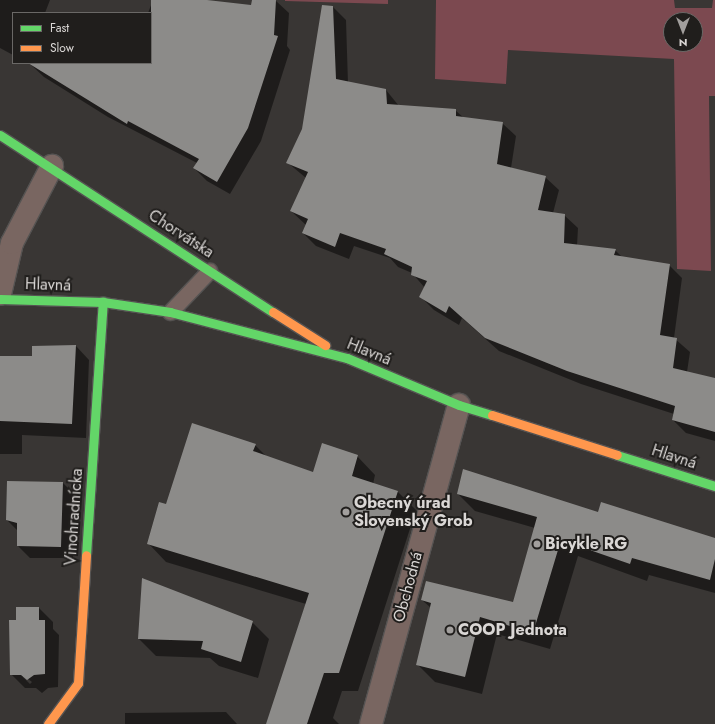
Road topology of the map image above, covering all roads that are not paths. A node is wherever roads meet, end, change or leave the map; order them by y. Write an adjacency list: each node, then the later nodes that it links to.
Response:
1 (0, 135): 2 (street, Chorvátska)
2 (52, 166): 3 (street, Chorvátska); 4 (street)
3 (210, 271): 7 (lane); 8 (street, Chorvátska)
4 (0, 294)
5 (0, 299): 6 (street, Hlavná)
6 (102, 302): 7 (street, Hlavná); 11 (street, Vinohradnícka)
7 (170, 312): 8 (street, Hlavná)
8 (347, 358): 9 (street, Hlavná)
9 (459, 405): 10 (street, Hlavná); 12 (street, Obchodná)
10 (715, 486)
11 (48, 724)
12 (371, 724)

